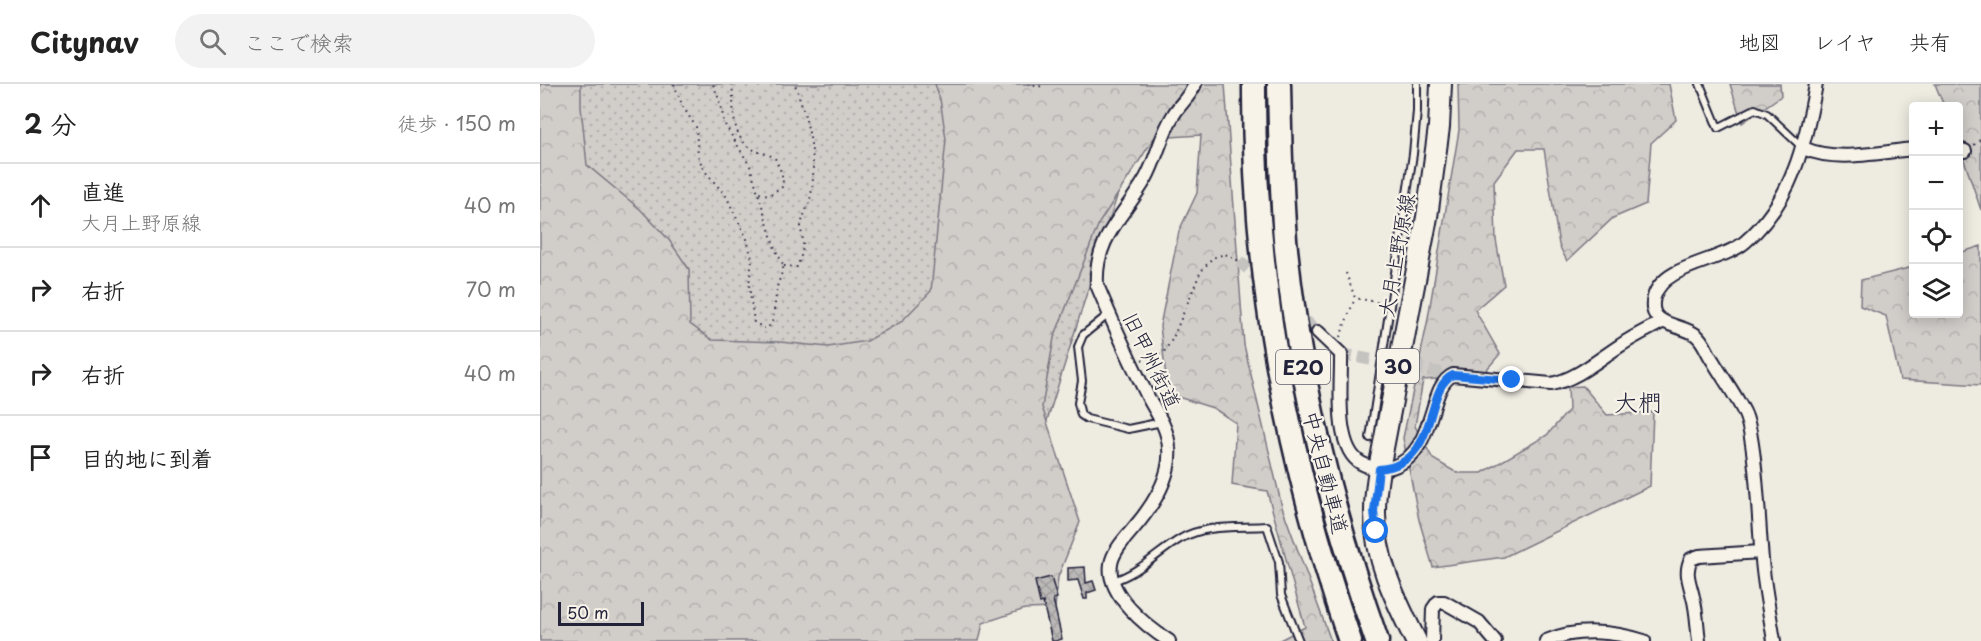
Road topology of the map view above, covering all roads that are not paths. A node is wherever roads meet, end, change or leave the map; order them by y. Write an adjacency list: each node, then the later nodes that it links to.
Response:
1 (1195, 84): 10 (street, 旧甲州街道)
2 (1254, 84): 20 (highway, 中央自動車道 / E20)
3 (1279, 84): 21 (highway, 中央自動車道 / E20)
4 (1417, 84): 14 (lane)
5 (1441, 84): 15 (main road, 大月上野原線 / 30)
6 (1700, 84): 8 (lane)
7 (1816, 84): 8 (street)
8 (1803, 148): 9 (street); 11 (street)
9 (1909, 150)
10 (1109, 314): 13 (street, 旧甲州街道); 13 (lane)
11 (1662, 322): 15 (street); 16 (street)
12 (1318, 332): 15 (street)
13 (1162, 422): 17 (street, 旧甲州街道)
14 (1370, 438)
15 (1379, 469): 22 (main road, 大月上野原線 / 30)
16 (1761, 552): 27 (street); 28 (street)
17 (1113, 581): 18 (street); 19 (lane)
18 (1161, 639)
19 (1299, 641)
20 (1350, 641)
21 (1377, 641)
22 (1416, 641)
23 (1432, 641): 24 (street)
24 (1495, 641)
25 (1546, 641): 26 (street)
26 (1644, 641)
27 (1699, 641)
28 (1774, 641)

